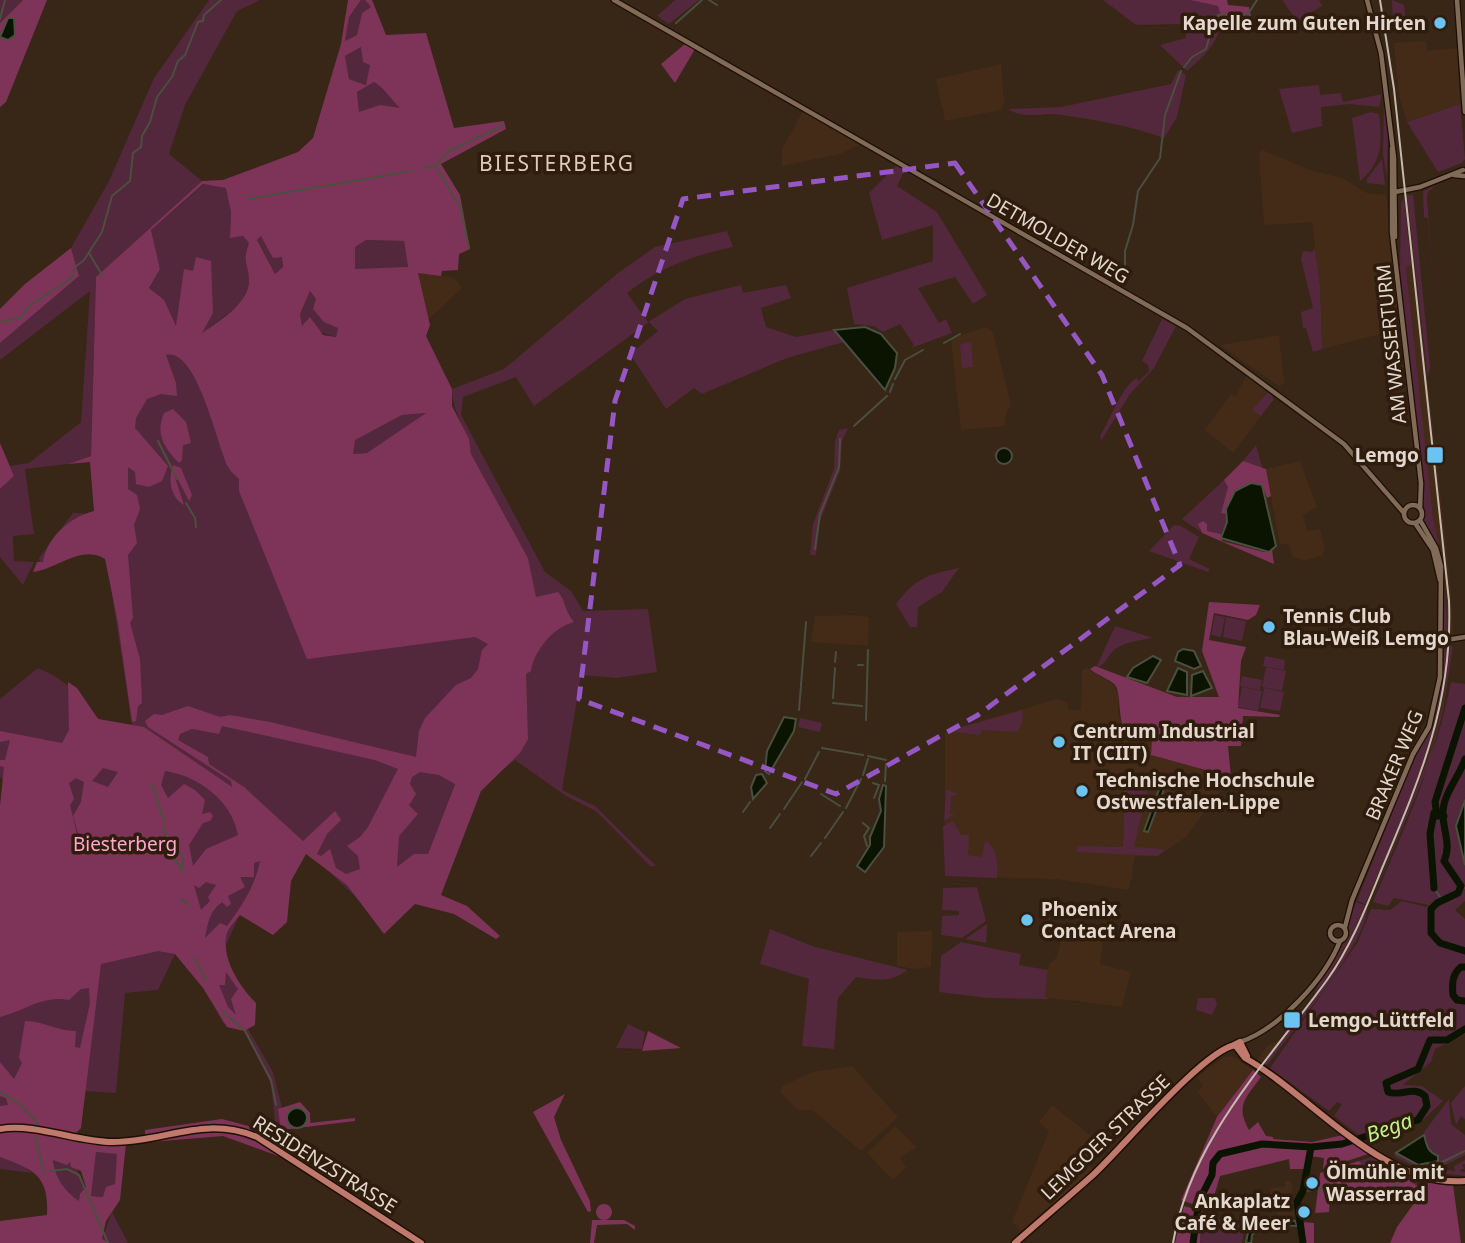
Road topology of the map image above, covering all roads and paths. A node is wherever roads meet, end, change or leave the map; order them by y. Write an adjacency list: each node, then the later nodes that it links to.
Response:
1 (614, 0): 8 (street, DETMOLDER WEG)
2 (1367, 0): 6 (street, AM WASSERTURM)
3 (1457, 0): 4 (street)
4 (1465, 112)
5 (1464, 172): 6 (street)
6 (1394, 192): 7 (street, AM WASSERTURM)
7 (1421, 490): 9 (street); 10 (street, AM WASSERTURM)
8 (1392, 497): 9 (street, DETMOLDER WEG); 11 (street, DETMOLDER WEG)
9 (1411, 506): 10 (street, DETMOLDER WEG); 11 (street)
10 (1420, 509): 12 (street, AM WASSERTURM)
11 (1404, 513): 12 (street, DETMOLDER WEG)
12 (1418, 522): 14 (street)
13 (1465, 637): 14 (street)
14 (1440, 641): 15 (street, BRAKER WEG)
15 (1343, 926): 16 (street, BRAKER WEG); 16 (street, BRAKER WEG)
16 (1337, 941): 17 (street, BRAKER WEG)
17 (1237, 1044): 19 (main road); 21 (main road, LEMGOER STRASSE)
18 (0, 1129): 20 (main road, RESIDENZSTRASSE)
19 (1465, 1181)
20 (421, 1243)
21 (1015, 1243)

